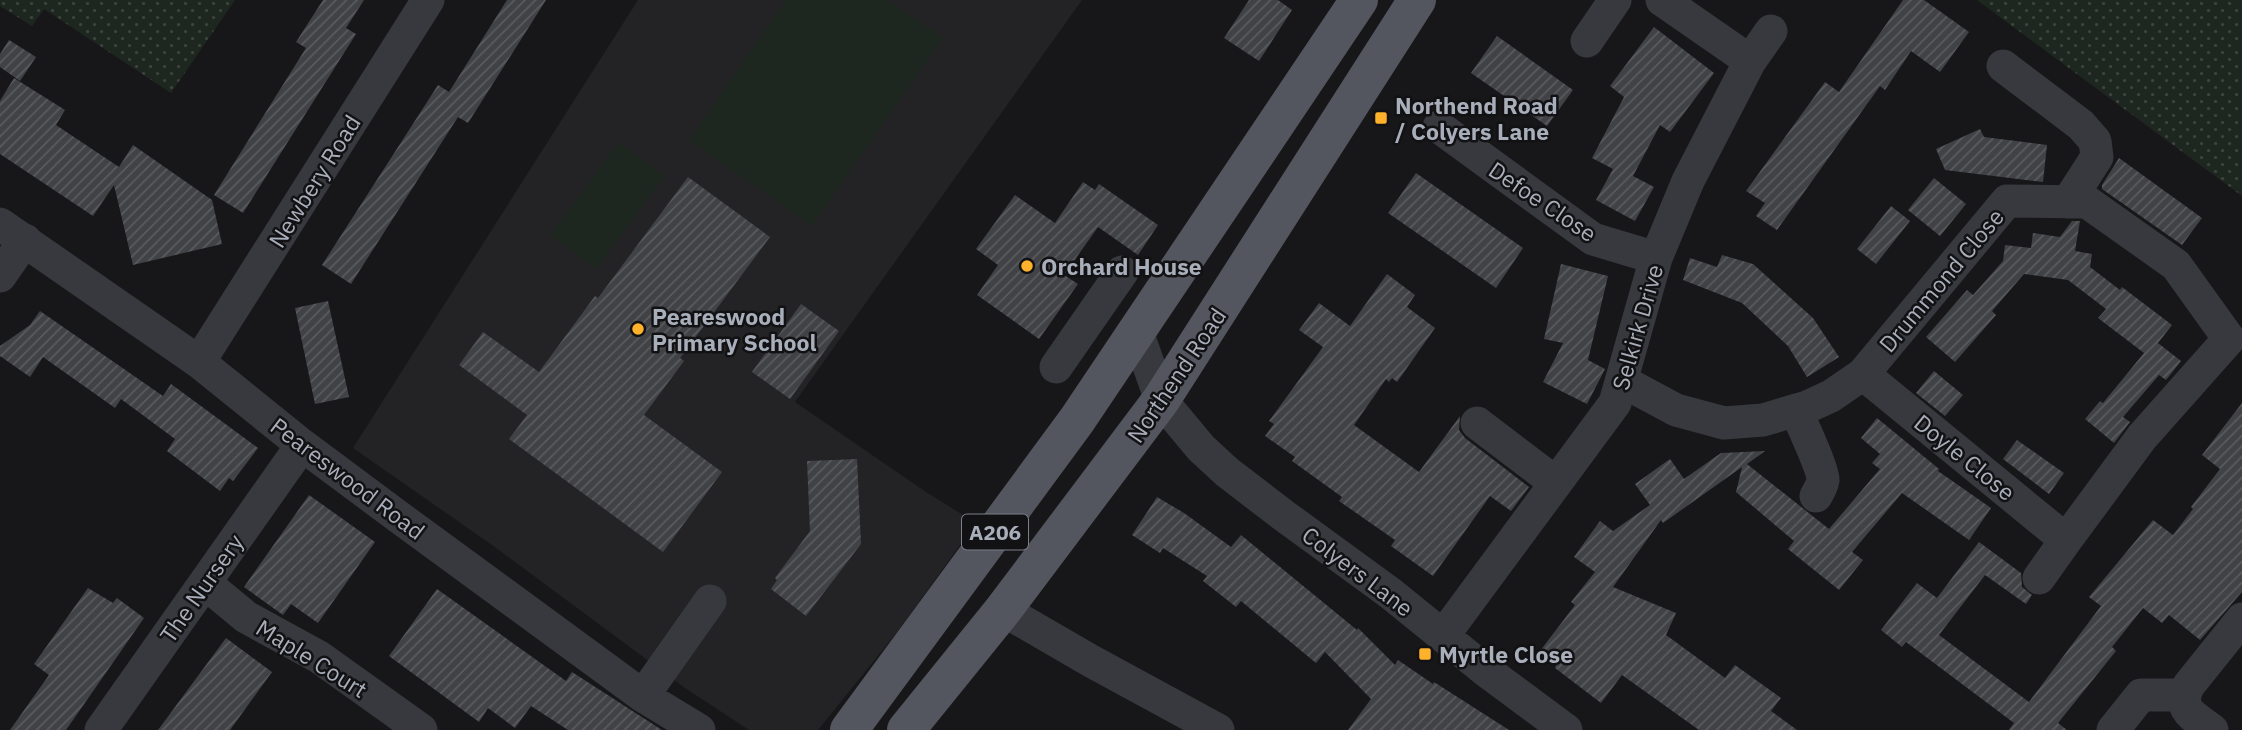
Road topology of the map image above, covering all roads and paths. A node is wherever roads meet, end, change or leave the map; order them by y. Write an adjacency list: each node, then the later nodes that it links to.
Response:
1 (428, 0): 18 (street, Newbery Road)
2 (1359, 0): 16 (main road, A206)
3 (1417, 0): 22 (main road, Northend Road / A206)
4 (1615, 0): 7 (street)
5 (1662, 0): 8 (street)
6 (1772, 31): 8 (street, Selkirk Drive)
7 (1587, 41)
8 (1750, 61): 13 (street, Selkirk Drive)
9 (2003, 66): 11 (street)
10 (1439, 128): 13 (street, Defoe Close)
11 (2068, 202): 17 (street, Drummond Close); 20 (street, Drummond Close)
12 (12, 232): 15 (street); 18 (street, Peareswood Road)
13 (1656, 258): 21 (street, Selkirk Drive)
14 (1122, 272): 19 (street)
15 (0, 276)
16 (1138, 332): 22 (street); 40 (main road, A206)
17 (2236, 345): 28 (street, Drummond Close)
18 (199, 362): 25 (street, Peareswood Road)
19 (1056, 367)
20 (1863, 374): 23 (street, Drummond Close); 28 (street, Doyle Close)
21 (1622, 381): 23 (street, Drummond Close); 26 (street, Selkirk Drive)
22 (1161, 400): 32 (main road, Northend Road / A206); 34 (street, Colyers Lane)
23 (1796, 410): 27 (street)
24 (1478, 423): 26 (street)
25 (302, 445): 30 (street, The Nursery); 36 (street, Peareswood Road)
26 (1556, 483): 34 (street, Selkirk Drive)
27 (1816, 496)
28 (2066, 540): 29 (street)
29 (2039, 578)
30 (205, 583): 37 (street, The Nursery); 38 (street, Maple Court)
31 (710, 601): 36 (street)
32 (1003, 610): 41 (main road, Northend Road / A206); 42 (street)
33 (2242, 619): 35 (street)
34 (1443, 636): 43 (street, Colyers Lane)
35 (2184, 695): 44 (street); 45 (street)
36 (643, 696): 39 (street, Peareswood Road)
37 (101, 730)
38 (421, 730)
39 (699, 730)
40 (849, 730)
41 (906, 730)
42 (1218, 730)
43 (1566, 730)
44 (2113, 730)
45 (2212, 730)

